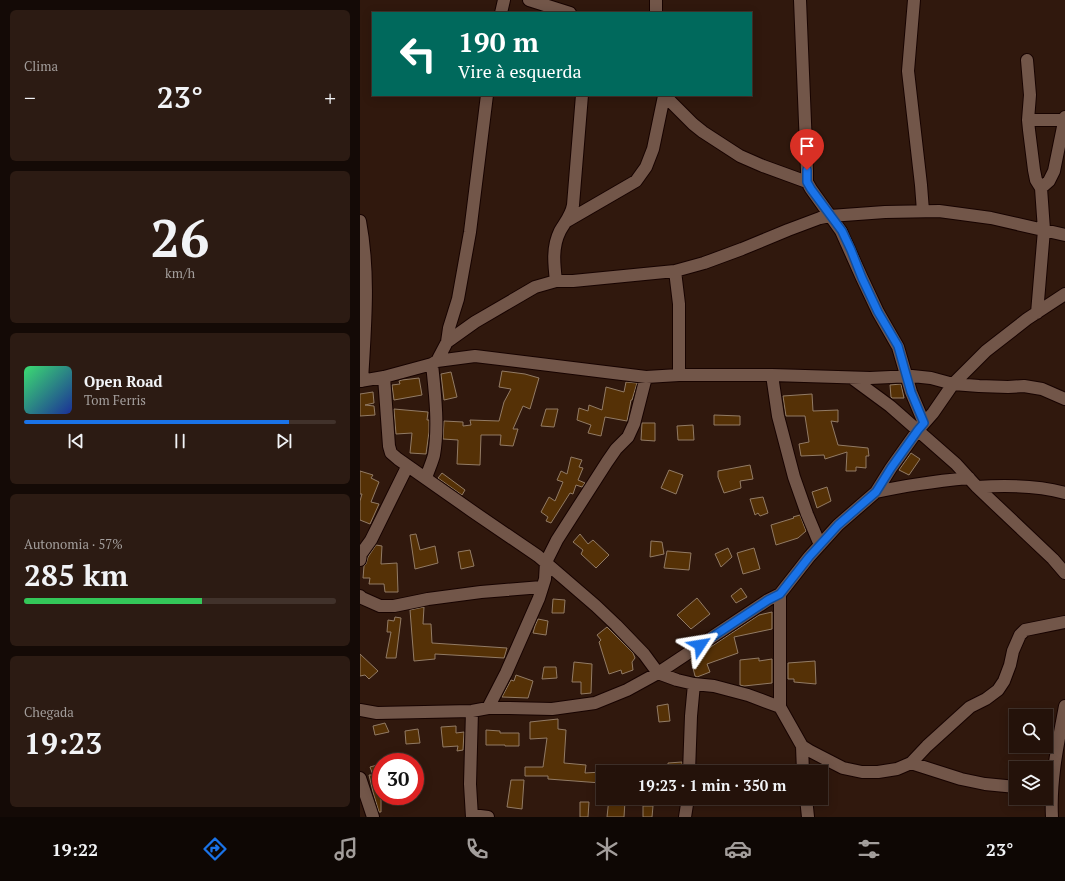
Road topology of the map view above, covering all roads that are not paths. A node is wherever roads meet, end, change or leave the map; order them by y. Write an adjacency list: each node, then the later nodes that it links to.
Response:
1 (504, 0): 6 (street)
2 (529, 0): 7 (street)
3 (656, 0): 8 (street)
4 (800, 0): 16 (street)
5 (914, 0): 18 (street)
6 (501, 12)
7 (567, 12)
8 (656, 12)
9 (1027, 60): 15 (street)
10 (487, 96): 28 (street)
11 (582, 96): 20 (street)
12 (664, 96): 20 (street)
13 (665, 96): 16 (street)
14 (1065, 118): 15 (street); 17 (street)
15 (1028, 120): 17 (street)
16 (807, 182): 19 (street)
17 (1041, 188): 22 (street)
18 (923, 211): 19 (street); 22 (street)
19 (830, 216): 24 (street); 34 (street)
20 (567, 220): 25 (street)
21 (360, 221): 36 (street)
22 (1044, 230): 23 (street); 27 (street)
23 (1065, 235)
24 (675, 271): 25 (street); 30 (street)
25 (556, 281): 28 (street)
26 (1065, 294): 27 (street)
27 (1037, 313): 37 (street)
28 (446, 342): 29 (street)
29 (434, 362): 32 (street); 33 (street); 41 (street)
30 (679, 375): 31 (street); 33 (street)
31 (772, 375): 35 (street); 45 (street)
32 (384, 377): 36 (street); 40 (street)
33 (646, 377): 47 (street)
34 (906, 377): 35 (street); 37 (street); 39 (street)
35 (852, 378): 39 (street)
36 (361, 381)
37 (953, 384): 38 (street); 39 (street)
38 (1065, 399)
39 (921, 426): 42 (street); 43 (street)
40 (407, 466): 41 (street); 46 (street)
41 (426, 478): 47 (street)
42 (973, 483): 43 (street); 44 (street); 48 (street)
43 (876, 492): 45 (street)
44 (1065, 493)
45 (820, 545): 50 (street)
46 (360, 555)
47 (546, 562): 49 (street); 53 (street)
48 (1065, 573)
49 (542, 587): 51 (street); 57 (street)
50 (780, 594): 53 (street); 56 (street)
51 (360, 596)
52 (1065, 622): 61 (street)
53 (658, 673): 54 (street); 57 (street)
54 (694, 684): 56 (street); 62 (street)
55 (1065, 706): 64 (street)
56 (780, 707): 60 (street)
57 (488, 708): 59 (street)
58 (360, 710): 59 (street)
59 (472, 711): 70 (street)
60 (802, 746): 61 (street); 63 (street)
61 (911, 763): 66 (street)
62 (689, 765)
63 (803, 765)
64 (1053, 773)
65 (360, 778): 71 (street)
66 (1009, 786)
67 (687, 805): 73 (street)
68 (807, 805): 74 (street)
69 (1050, 805): 75 (street)
70 (472, 816): 72 (street)
71 (373, 817)
72 (488, 817)
73 (685, 817)
74 (808, 817)
75 (1052, 817)

